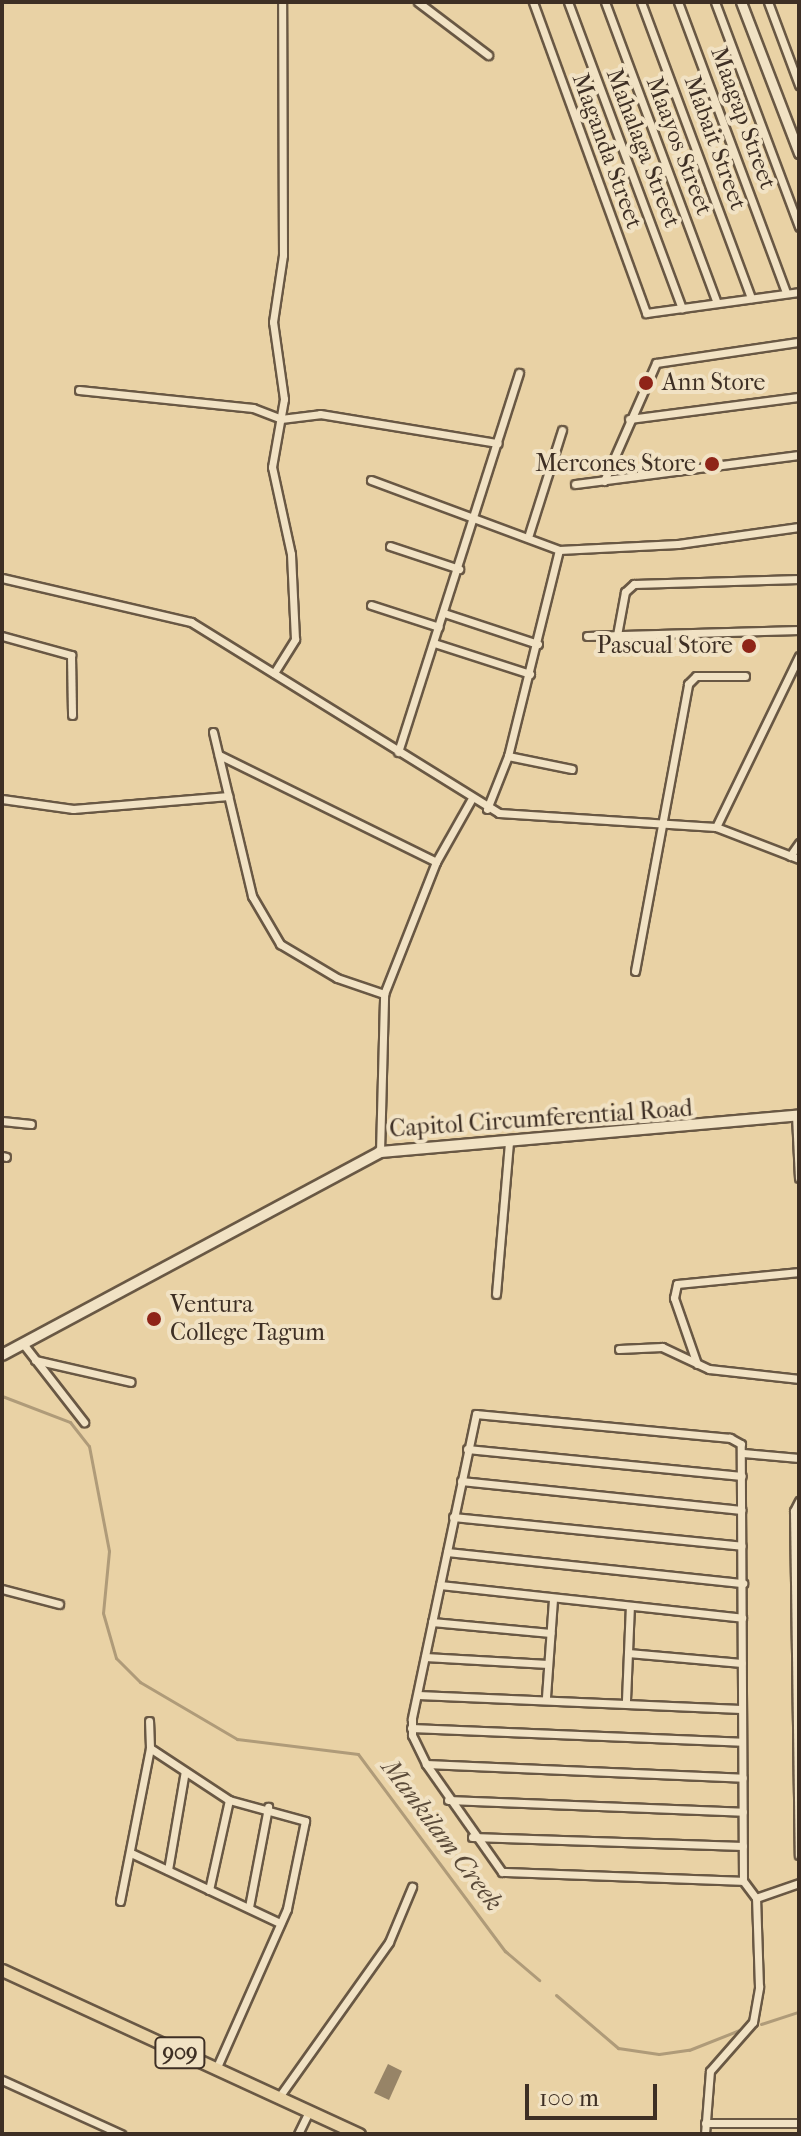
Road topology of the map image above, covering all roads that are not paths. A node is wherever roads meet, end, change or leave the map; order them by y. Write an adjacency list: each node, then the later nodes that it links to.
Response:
1 (282, 2): 24 (street)
2 (418, 2): 11 (street)
3 (533, 2): 19 (street, Maganda Street)
4 (568, 2): 19 (street, Mahalaga Street)
5 (605, 2): 18 (street, Maayos Street)
6 (641, 2): 17 (street, Mabait Street)
7 (678, 2): 16 (street, Maagap Street)
8 (715, 2): 14 (street)
9 (741, 2): 13 (street)
10 (768, 2): 12 (street)
11 (488, 55)
12 (799, 85)
13 (799, 153)
14 (799, 227)
15 (799, 292): 16 (street)
16 (786, 293): 17 (street)
17 (751, 298): 18 (street)
18 (717, 303): 19 (street)
19 (682, 308)
20 (799, 342): 25 (street)
21 (519, 373): 27 (street)
22 (79, 390): 24 (street)
23 (799, 397): 25 (street)
24 (281, 419): 27 (street); 50 (street)
25 (629, 419): 30 (street)
26 (562, 430): 34 (street)
27 (498, 443): 32 (street)
28 (799, 455): 30 (street)
29 (371, 480): 32 (street)
30 (604, 481): 31 (street)
31 (575, 484)
32 (476, 515): 34 (street); 37 (street)
33 (799, 527): 36 (street)
34 (529, 534): 36 (street)
35 (390, 546): 37 (street)
36 (559, 550): 48 (street)
37 (459, 569): 41 (street)
38 (2, 578): 50 (street)
39 (799, 579): 44 (street)
40 (371, 605): 42 (street)
41 (444, 613): 42 (street); 48 (street)
42 (439, 627): 47 (street)
43 (799, 630): 44 (street)
44 (617, 635): 46 (street)
45 (2, 636): 53 (street)
46 (587, 636)
47 (434, 643): 51 (street); 55 (street)
48 (538, 644): 51 (street)
49 (799, 656): 64 (street)
50 (274, 673): 55 (street)
51 (530, 674): 57 (street)
52 (745, 676): 63 (street)
53 (72, 715)
54 (213, 732): 56 (street)
55 (398, 752): 61 (street)
56 (219, 755): 59 (street); 67 (street)
57 (508, 756): 58 (street); 62 (street)
58 (572, 769)
59 (228, 796): 60 (street); 69 (street)
60 (2, 799)
61 (471, 800): 62 (street); 67 (street)
62 (487, 809): 63 (street)
63 (667, 826): 64 (street); 68 (street)
64 (716, 827): 66 (street)
65 (799, 843): 66 (street)
66 (795, 858)
67 (436, 862): 69 (street)
68 (635, 971)
69 (384, 994): 74 (street)
70 (798, 1115): 73 (main road, Capitol Circumferential Road); 75 (street)
71 (2, 1121): 72 (street)
72 (31, 1124)
73 (509, 1141): 74 (main road, Capitol Circumferential Road); 77 (street)
74 (380, 1152): 78 (main road, Capitol Circumferential Road)
75 (799, 1178)
76 (799, 1272): 82 (street)
77 (496, 1294)
78 (24, 1345): 80 (main road, Capitol Circumferential Road); 81 (street)
79 (619, 1349): 82 (street)
80 (2, 1355)
81 (35, 1360): 84 (street); 85 (street)
82 (697, 1364): 83 (street)
83 (799, 1379)
84 (131, 1382)
85 (84, 1422)
86 (467, 1449): 87 (street); 89 (street); 90 (street)
87 (743, 1453): 88 (street); 89 (street)
88 (799, 1458)
89 (742, 1476): 92 (street)
90 (461, 1481): 92 (street); 93 (street)
91 (799, 1501): 96 (street)
92 (742, 1510): 94 (street)
93 (453, 1517): 94 (street); 95 (street)
94 (742, 1546): 97 (street)
95 (447, 1552): 97 (street); 98 (street)
96 (797, 1565): 105 (street)
97 (743, 1583): 103 (street)
98 (440, 1585): 100 (street); 104 (street)
99 (2, 1589): 101 (street)
100 (553, 1599): 102 (street); 106 (street)
101 (59, 1604)
102 (630, 1606): 103 (street); 107 (street)
103 (742, 1618): 109 (street)
104 (432, 1622): 106 (street); 108 (street)
105 (797, 1632): 113 (street)
106 (550, 1633): 110 (street)
107 (628, 1653): 109 (street); 114 (street)
108 (425, 1657): 110 (street); 111 (street)
109 (742, 1663): 115 (street)
110 (548, 1664): 112 (street)
111 (418, 1695): 112 (street); 117 (street)
112 (546, 1697): 114 (street)
113 (797, 1698): 127 (street)
114 (626, 1700): 115 (street)
115 (741, 1709): 118 (street)
116 (149, 1721): 119 (street)
117 (411, 1728): 118 (street); 120 (street)
118 (742, 1742): 122 (street)
119 (150, 1748): 121 (street); 130 (street)
120 (426, 1764): 122 (street); 124 (street)
121 (185, 1771): 123 (street); 132 (street)
122 (743, 1778): 126 (street)
123 (229, 1800): 125 (street); 136 (street)
124 (448, 1800): 126 (street); 128 (street)
125 (268, 1807): 139 (street); 140 (street)
126 (743, 1812): 129 (street)
127 (798, 1822): 131 (street)
128 (472, 1837): 129 (street); 133 (street)
129 (743, 1846): 133 (street)
130 (131, 1853): 132 (street); 138 (street)
131 (799, 1855)
132 (168, 1870): 136 (street)
133 (743, 1881): 137 (street)
134 (799, 1883): 137 (street)
135 (412, 1887): 144 (street)
136 (209, 1890): 139 (street)
137 (756, 1898): 146 (street)
138 (120, 1901)
139 (249, 1907): 140 (street)
140 (280, 1923): 142 (street)
141 (2, 1970): 142 (highway, 909)
142 (216, 2069): 144 (highway, 909)
143 (2, 2080): 148 (street)
144 (279, 2097): 145 (highway, 909)
145 (309, 2111): 149 (street); 150 (highway, 909)
146 (705, 2123): 147 (street); 151 (street)
147 (799, 2123)
148 (121, 2134)
149 (298, 2134)
150 (359, 2134)
151 (705, 2134)

